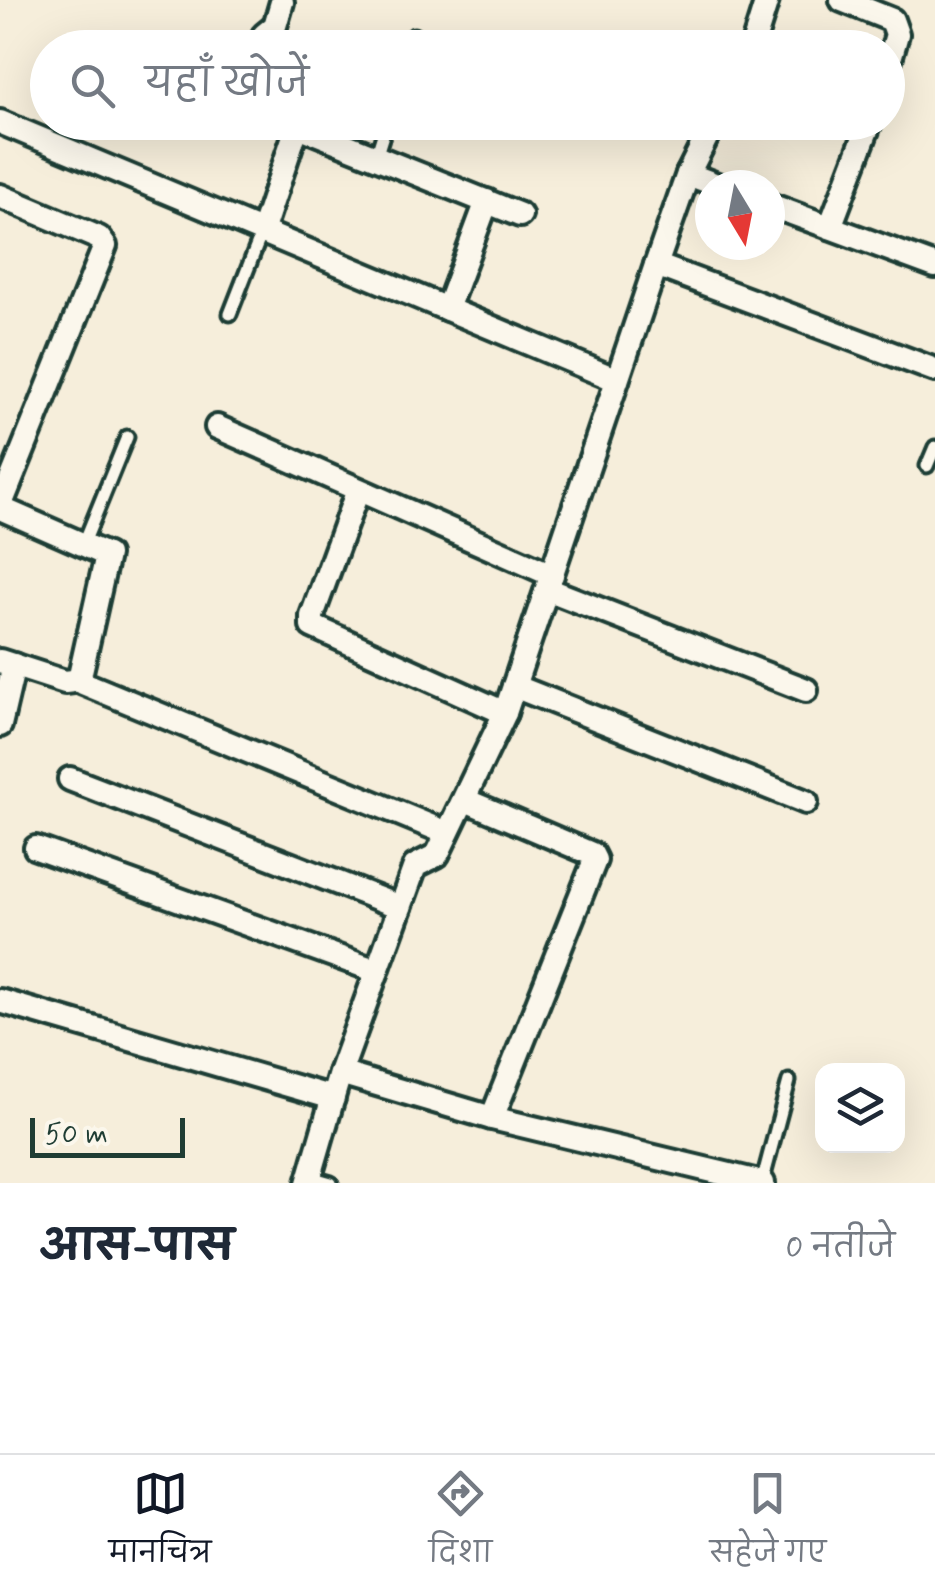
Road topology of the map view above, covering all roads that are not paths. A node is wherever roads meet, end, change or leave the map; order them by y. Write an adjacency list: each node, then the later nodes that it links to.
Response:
1 (767, 0): 5 (street)
2 (842, 0): 6 (street)
3 (282, 2): 4 (street)
4 (270, 30)
5 (758, 30)
6 (896, 30)
7 (0, 122): 8 (street)
8 (30, 135)
9 (43, 140): 23 (street)
10 (288, 140): 23 (street)
11 (331, 140): 15 (street)
12 (381, 140): 15 (lane)
13 (705, 140): 16 (street)
14 (863, 140): 22 (street)
15 (376, 157): 19 (street)
16 (688, 174): 17 (street); 24 (street)
17 (695, 177)
18 (1, 198): 35 (street)
19 (487, 200): 21 (street); 26 (street)
20 (785, 210): 22 (street)
21 (520, 214)
22 (830, 227): 25 (street)
23 (262, 232): 26 (street); 27 (lane)
24 (656, 265): 28 (street); 29 (street)
25 (935, 266)
26 (448, 309): 29 (street)
27 (230, 314)
28 (935, 370)
29 (617, 380): 37 (street)
30 (217, 427): 34 (street)
31 (127, 436): 36 (lane)
32 (935, 447): 33 (lane)
33 (928, 466)
34 (358, 490): 37 (street); 42 (street)
35 (0, 507): 36 (street)
36 (84, 543): 39 (street)
37 (549, 582): 40 (street); 41 (street)
38 (7, 663): 39 (street); 43 (street)
39 (81, 680): 47 (street)
40 (514, 686): 42 (street); 46 (street)
41 (806, 690)
42 (505, 713): 45 (street)
43 (0, 725)
44 (70, 779): 49 (street)
45 (465, 800): 47 (street); 55 (street)
46 (806, 802)
47 (448, 833): 49 (street)
48 (36, 848): 50 (street)
49 (400, 907): 50 (street)
50 (377, 971): 52 (street)
51 (0, 1001): 54 (street)
52 (340, 1073): 54 (street); 55 (street)
53 (789, 1081): 57 (lane)
54 (333, 1098): 56 (street)
55 (492, 1118): 57 (street)
56 (316, 1181)
57 (762, 1183)

